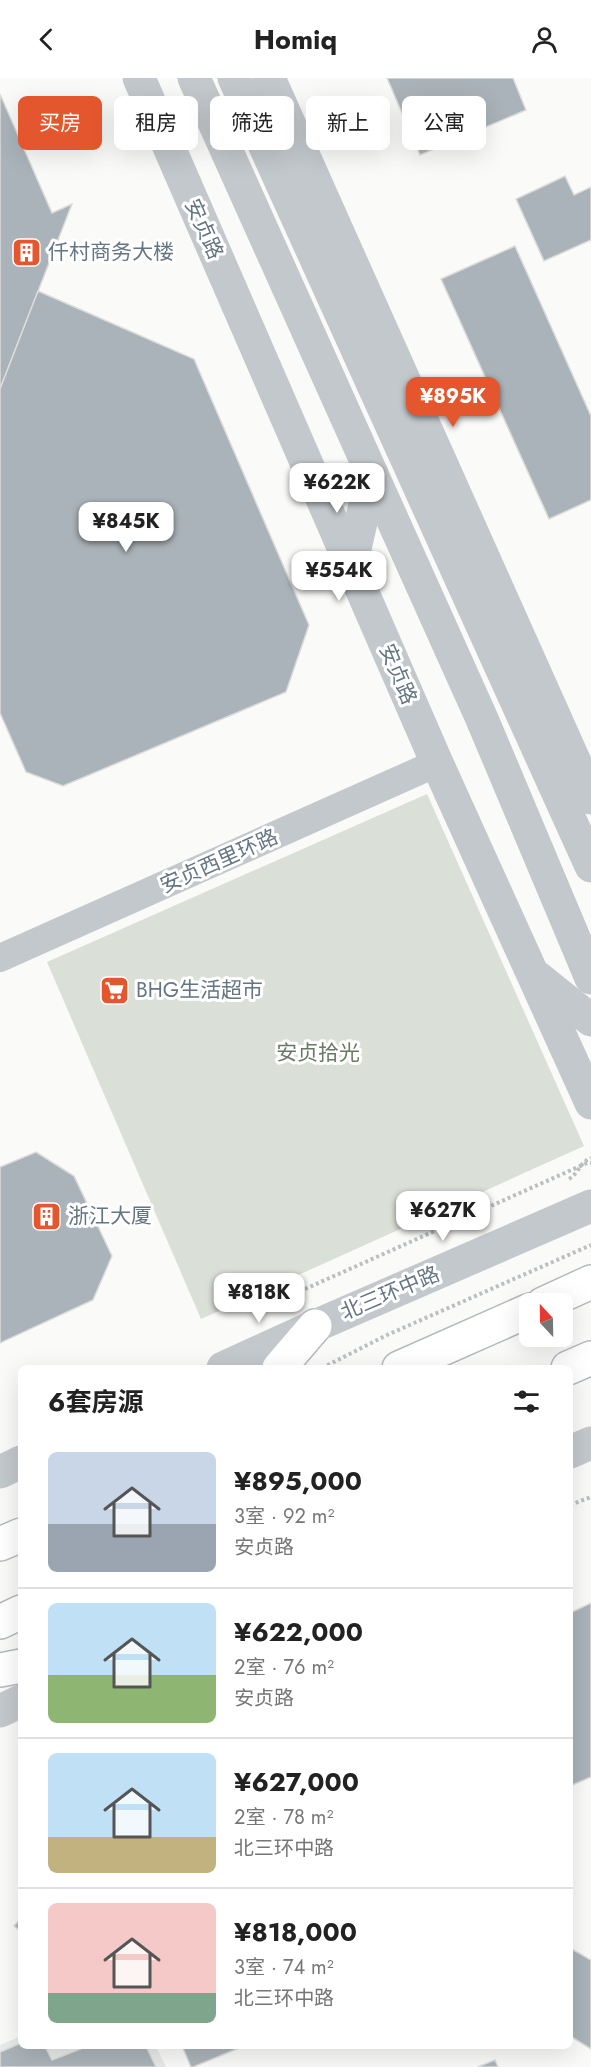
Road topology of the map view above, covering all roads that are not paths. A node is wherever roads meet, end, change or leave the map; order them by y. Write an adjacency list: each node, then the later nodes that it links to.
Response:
1 (139, 78): 8 (street, 安贞路)
2 (194, 78): 7 (street)
3 (234, 78): 5 (street)
4 (269, 78): 6 (street)
5 (390, 423): 6 (street); 11 (street)
6 (430, 439): 10 (street)
7 (372, 474): 8 (street); 14 (street)
8 (351, 566): 9 (street, 安贞路)
9 (437, 763): 12 (street, 安贞西里环路); 13 (street, 安贞路)
10 (591, 798)
11 (591, 866)
12 (0, 958)
13 (533, 974): 15 (street); 16 (street, 安贞路)
14 (591, 978)
15 (591, 1020)
16 (591, 1103)
17 (591, 1206): 21 (street, 北三环中路)
18 (591, 1282): 19 (highway)
19 (567, 1293)
20 (519, 1315): 25 (highway)
21 (315, 1326): 23 (street, 北三环中路); 24 (highway)
22 (591, 1358): 26 (highway)
23 (230, 1365)
24 (282, 1365)
25 (406, 1365)
26 (573, 1366)
27 (591, 1443): 28 (street)
28 (573, 1451)
29 (18, 1463): 30 (street)
30 (0, 1472)
31 (18, 1535): 32 (highway)
32 (0, 1544)
33 (18, 1613): 34 (highway)
34 (0, 1622)
35 (18, 1666): 36 (highway)
36 (0, 1670)
37 (18, 1702): 38 (street)
38 (0, 1711)

